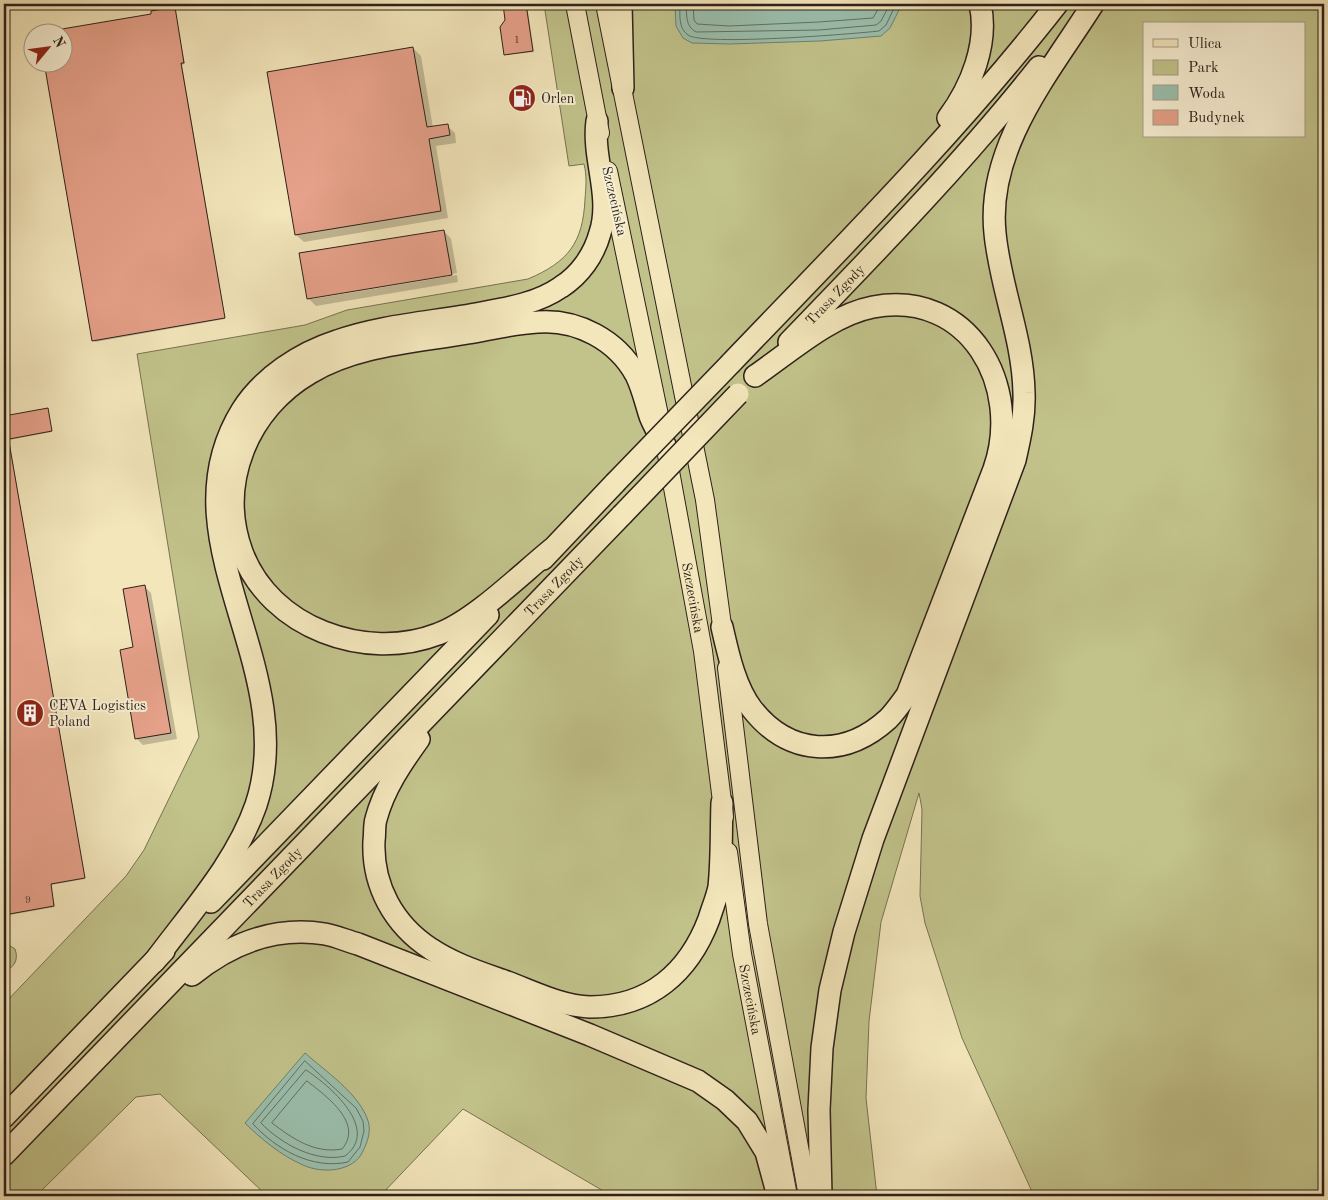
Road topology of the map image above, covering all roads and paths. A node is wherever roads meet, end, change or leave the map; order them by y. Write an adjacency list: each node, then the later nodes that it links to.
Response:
1 (575, 4): 8 (main road, Szczecińska)
2 (606, 4): 7 (main road, Szczecińska)
3 (621, 4): 7 (highway)
4 (980, 4): 9 (highway)
5 (1057, 4): 9 (highway, Trasa Zgody)
6 (1091, 4): 10 (highway, Trasa Zgody); 23 (highway)
7 (623, 88): 13 (main road, Szczecińska)
8 (597, 121): 11 (main road, Szczecińska); 16 (highway)
9 (892, 195): 12 (highway, Trasa Zgody, bridge)
10 (755, 376): 13 (highway); 14 (highway, Trasa Zgody, bridge)
11 (665, 445): 12 (highway); 15 (main road, Szczecińska)
12 (552, 549): 16 (highway, Trasa Zgody)
13 (722, 627): 22 (main road, Szczecińska)
14 (478, 664): 15 (highway); 17 (highway, Trasa Zgody)
15 (722, 803): 21 (main road, Szczecińska)
16 (154, 962): 18 (highway, Trasa Zgody)
17 (126, 1028): 19 (highway, Trasa Zgody); 20 (highway)
18 (4, 1117)
19 (4, 1155)
20 (778, 1196)
21 (788, 1196)
22 (808, 1196)
23 (821, 1196)

